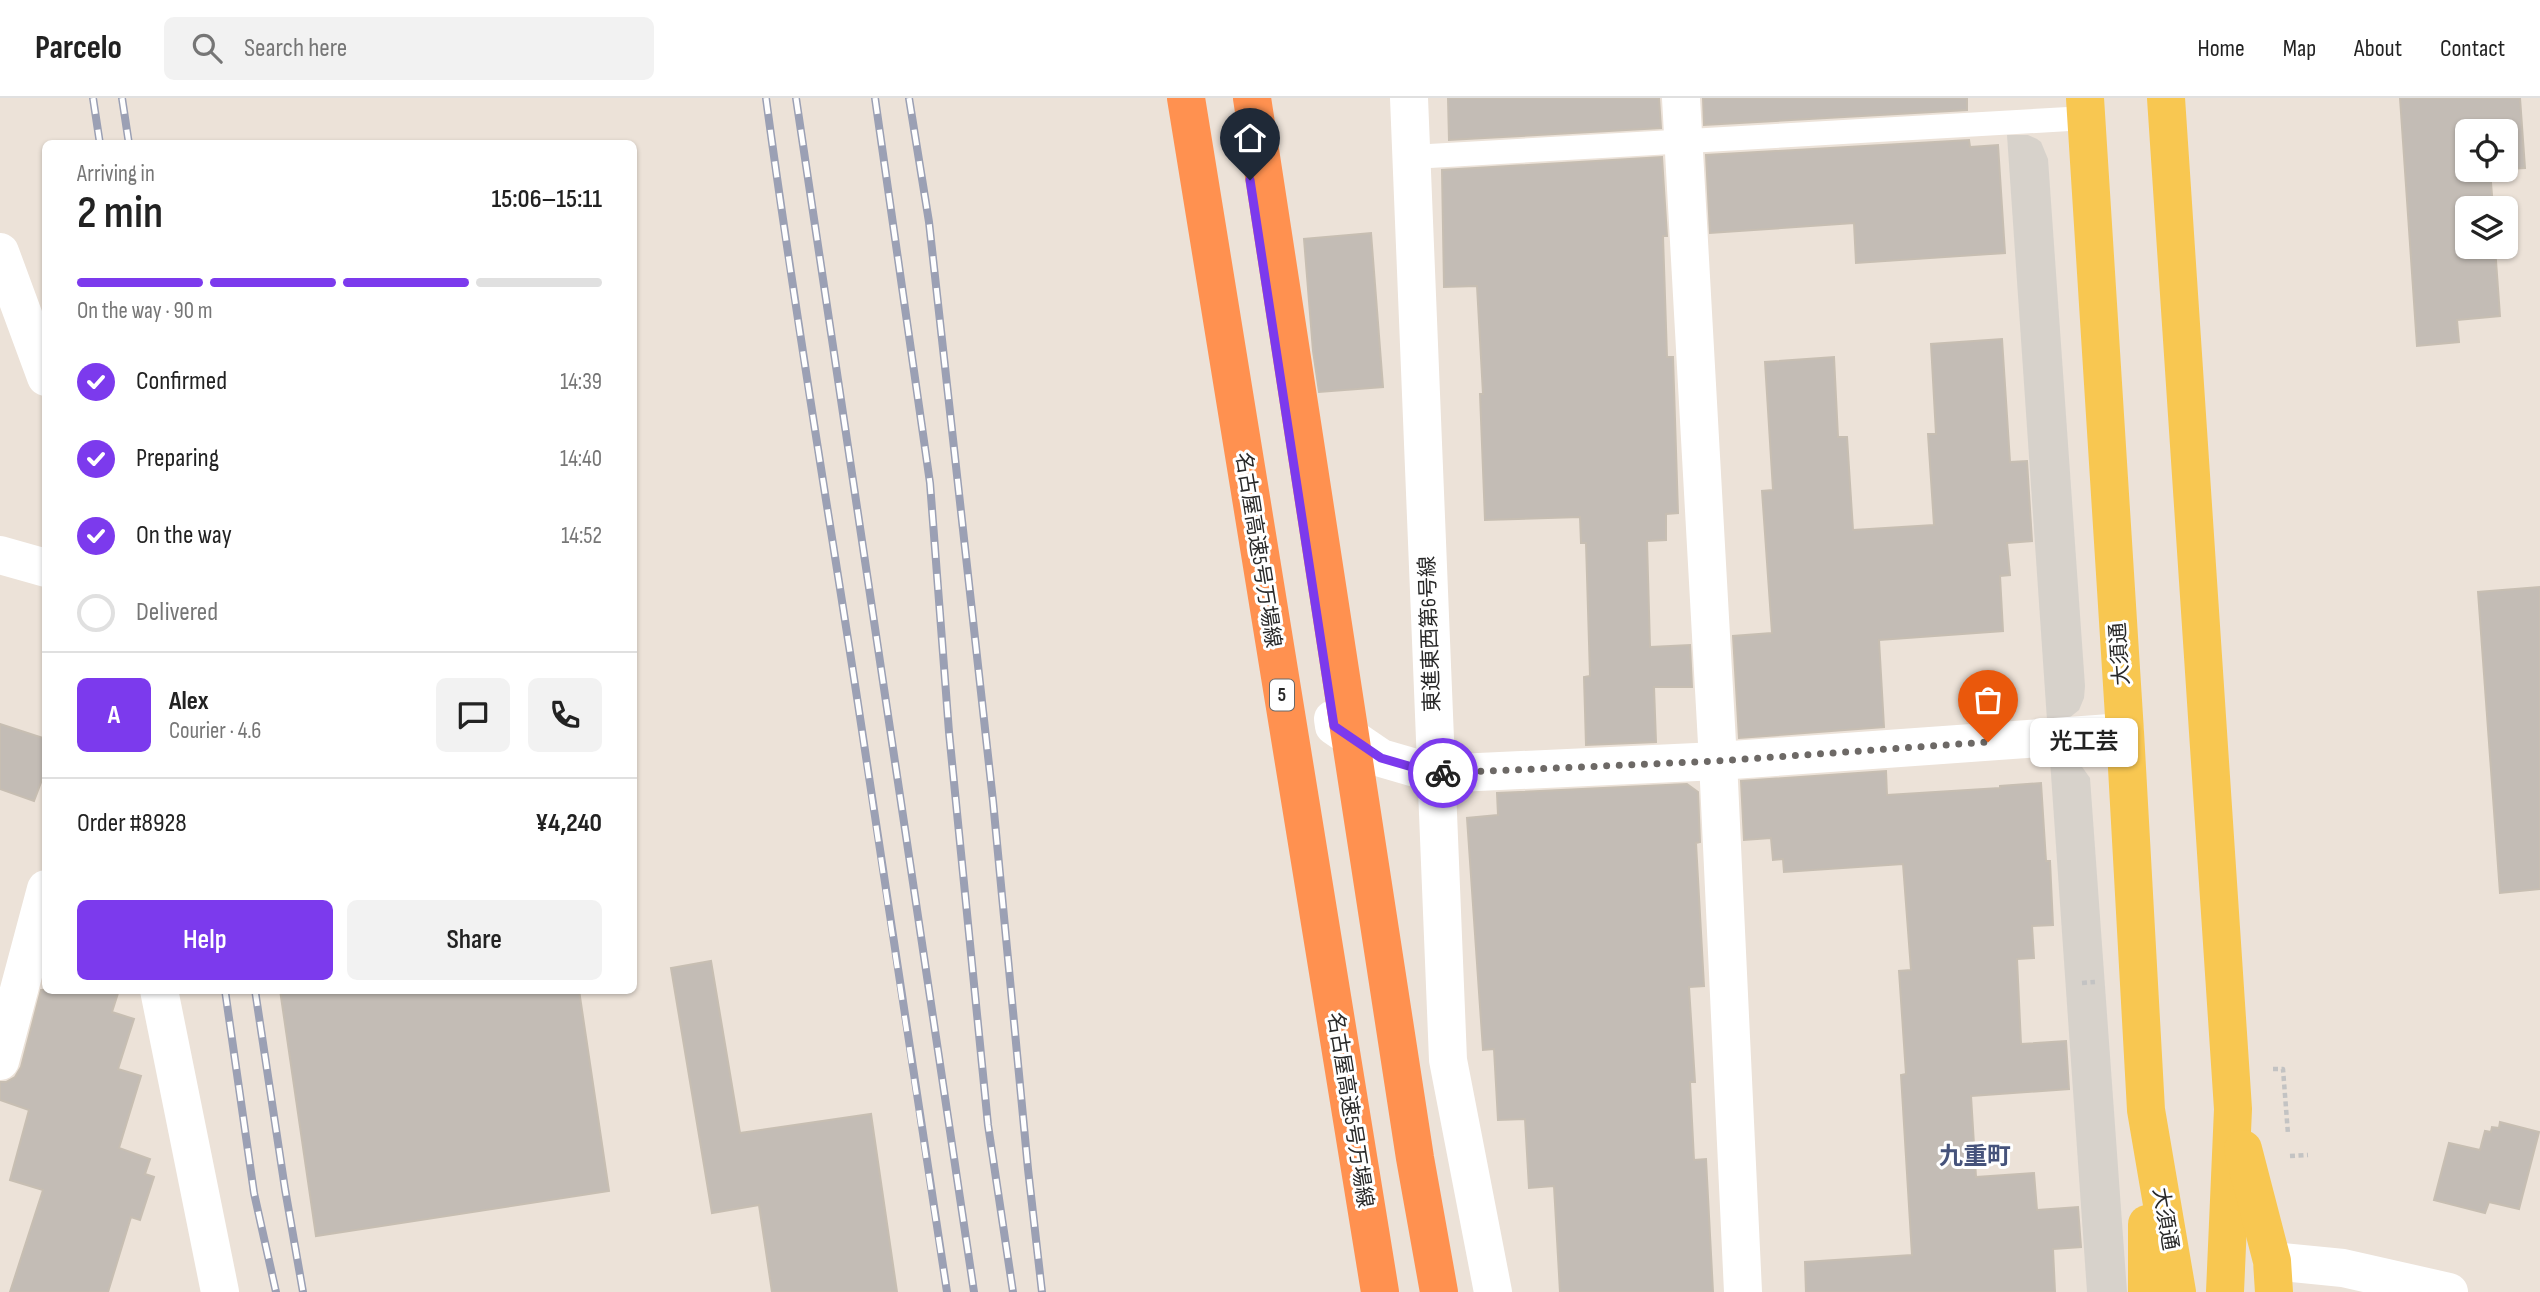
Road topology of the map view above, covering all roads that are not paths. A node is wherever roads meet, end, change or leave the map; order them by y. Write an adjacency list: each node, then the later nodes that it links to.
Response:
1 (1186, 98): 24 (highway, 名古屋高速5号万場線 / 5)
2 (1237, 98): 16 (street)
3 (1252, 98): 25 (highway)
4 (1409, 98): 9 (street, 東進東西第6号線)
5 (1681, 98): 8 (street)
6 (2166, 98): 20 (main road)
7 (2085, 108): 8 (lane); 14 (main road, 大須通)
8 (1684, 141): 9 (lane); 15 (street)
9 (1412, 157): 16 (street, 東進東西第6号線)
10 (0, 252): 11 (street)
11 (42, 366)
12 (0, 555): 13 (street)
13 (42, 567)
14 (2125, 733): 15 (street); 21 (main road, 大須通)
15 (1718, 761): 16 (street); 27 (street)
16 (1436, 774): 26 (street, 東進東西第6号線)
17 (42, 904): 19 (street)
18 (160, 994): 23 (street)
19 (0, 1061)
20 (2233, 1109): 22 (main road); 30 (main road)
21 (2146, 1110): 28 (main road); 29 (main road, 大須通)
22 (2273, 1277): 31 (street)
23 (220, 1292)
24 (1380, 1292)
25 (1439, 1292)
26 (1493, 1292)
27 (1742, 1292)
28 (2147, 1292)
29 (2177, 1292)
30 (2225, 1292)
31 (2449, 1292)

